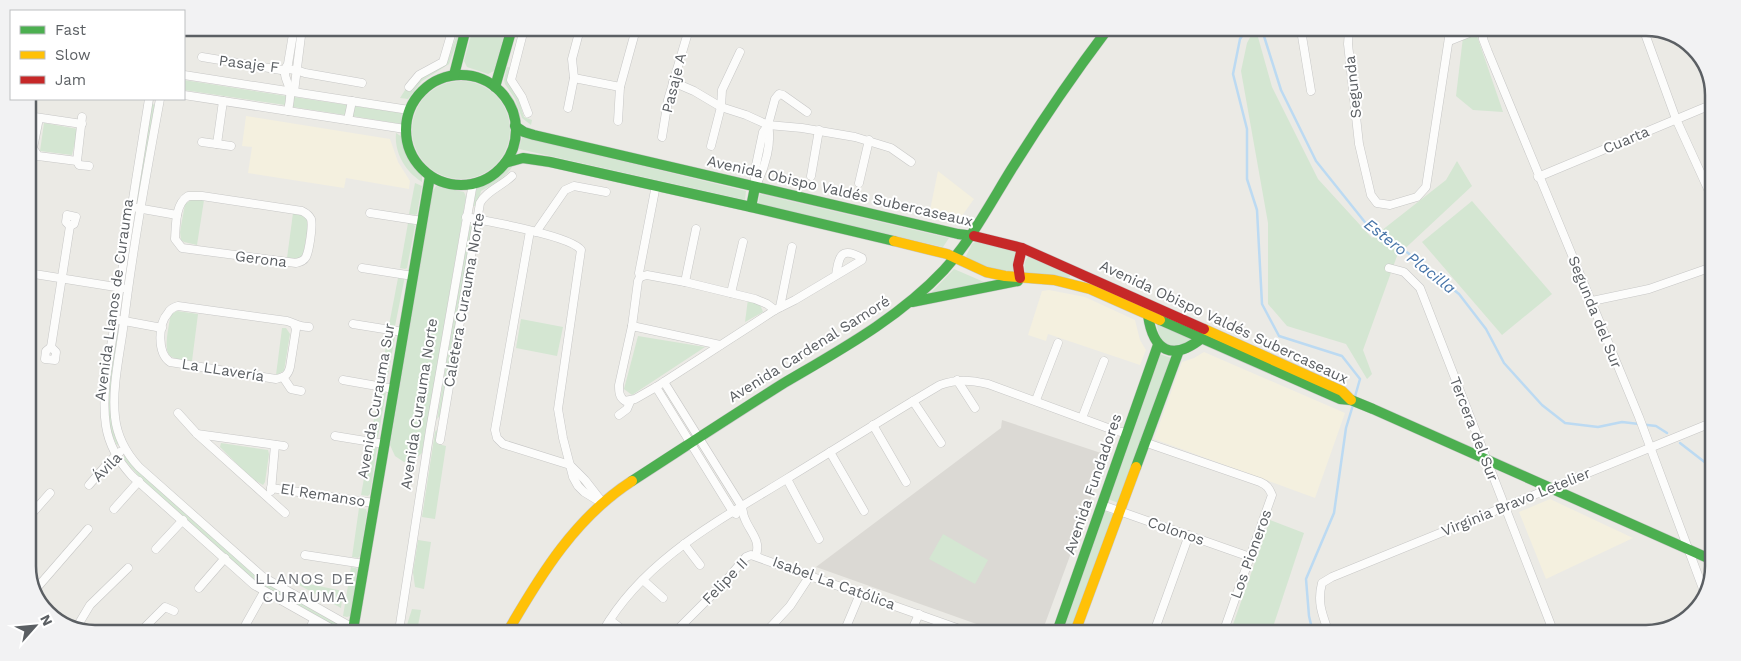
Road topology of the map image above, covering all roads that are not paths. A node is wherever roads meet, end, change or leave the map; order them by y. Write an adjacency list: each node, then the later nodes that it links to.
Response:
1 (293, 36): 22 (street)
2 (301, 36): 23 (street)
3 (451, 36): 29 (street)
4 (464, 36): 25 (street)
5 (510, 36): 20 (street)
6 (522, 36): 21 (street)
7 (578, 36): 26 (street)
8 (634, 36): 31 (street)
9 (687, 36): 27 (street, Pasaje A)
10 (1103, 36): 88 (street, Avenida Cardenal Samoré)
11 (1302, 36): 32 (street)
12 (1349, 36): 17 (street, Segunda)
13 (1450, 36): 17 (street)
14 (1462, 36): 17 (street)
15 (1483, 36): 70 (street, Segunda del Sur)
16 (1646, 36): 49 (street)
17 (1449, 41)
18 (740, 52): 39 (street)
19 (202, 57): 22 (street, Pasaje F)
20 (503, 59): 21 (street); 30 (street)
21 (515, 63): 45 (street)
22 (286, 68): 23 (street, Pasaje F); 33 (street)
23 (296, 70): 28 (street); 33 (street)
24 (185, 75): 33 (street)
25 (454, 75): 30 (street); 42 (street)
26 (574, 78): 31 (street); 41 (street)
27 (673, 82): 39 (street); 56 (street, Pasaje A)
28 (362, 83)
29 (409, 87)
30 (495, 87): 52 (street)
31 (620, 87): 50 (street)
32 (1311, 91)
33 (292, 92): 38 (street); 43 (street)
34 (185, 95): 37 (street)
35 (149, 100): 77 (street, Avenida Llanos de Curauma)
36 (160, 100): 79 (street, Avenida Llanos de Curauma)
37 (223, 101): 43 (street); 59 (street)
38 (352, 101): 42 (street); 48 (street)
39 (721, 106): 51 (street); 61 (street)
40 (1705, 107): 49 (street, Cuarta)
41 (568, 108)
42 (409, 110): 53 (street)
43 (288, 111): 48 (street)
44 (807, 112): 51 (street)
45 (528, 113)
46 (36, 117): 47 (street)
47 (39, 118): 55 (street); 63 (street)
48 (348, 120): 53 (street)
49 (1676, 120): 70 (street, Cuarta); 73 (street)
50 (618, 121)
51 (768, 125): 54 (street); 75 (street)
52 (516, 126): 65 (street); 75 (street, Avenida Obispo Valdés Subercaseaux)
53 (405, 129): 67 (street)
54 (819, 130): 57 (street); 69 (street)
55 (36, 133)
56 (662, 137)
57 (869, 140): 64 (street); 72 (street)
58 (202, 142): 59 (street)
59 (217, 144): 60 (street)
60 (231, 146)
61 (711, 146)
62 (36, 155): 63 (street)
63 (77, 161): 66 (street)
64 (910, 162)
65 (505, 163): 71 (street); 74 (street, Avenida Obispo Valdés Subercaseaux)
66 (89, 166)
67 (430, 176): 71 (street); 84 (street, Avenida Curauma Sur)
68 (512, 176): 83 (street, Caletera Curauma Norte)
69 (812, 176)
70 (1538, 177): 107 (street, Segunda del Sur)
71 (473, 183): 82 (street, Avenida Curauma Norte)
72 (859, 183)
73 (1705, 184)
74 (656, 185): 78 (street, Avenida Obispo Valdés Subercaseaux); 99 (street)
75 (755, 187): 78 (street); 88 (street, Avenida Obispo Valdés Subercaseaux)
76 (606, 192): 87 (street)
77 (132, 207): 79 (street); 104 (street, Avenida Llanos de Curauma)
78 (751, 207): 92 (street, Avenida Obispo Valdés Subercaseaux)
79 (142, 208): 81 (street); 105 (street, Avenida Llanos de Curauma)
80 (370, 213): 84 (street)
81 (177, 215): 81 (street, Gerona)
82 (466, 218): 83 (street); 144 (street, Avenida Curauma Norte)
83 (477, 220): 87 (street); 140 (street, Caletera Curauma Norte)
84 (422, 221): 98 (street, Avenida Curauma Sur)
85 (70, 226): 101 (street)
86 (696, 229): 103 (street)
87 (533, 231): 160 (street); 160 (street)
88 (970, 237): 91 (street, Avenida Obispo Valdés Subercaseaux); 92 (street, Avenida Cardenal Samoré)
89 (743, 242): 106 (street)
90 (792, 247): 109 (street)
91 (1022, 248): 100 (street); 134 (street, Avenida Obispo Valdés Subercaseaux)
92 (956, 256): 100 (street, Avenida Obispo Valdés Subercaseaux); 108 (street, Avenida Cardenal Samoré)
93 (362, 268): 98 (street)
94 (1389, 268): 159 (street, Tercera del Sur)
95 (1705, 269): 107 (street)
96 (36, 274): 101 (street)
97 (836, 275): 109 (street)
98 (413, 276): 118 (street, Avenida Curauma Sur)
99 (640, 277): 103 (street); 115 (street)
100 (1020, 278): 102 (street, Avenida Obispo Valdés Subercaseaux)
101 (62, 279): 104 (street); 123 (street)
102 (1041, 280): 108 (street); 110 (street, Avenida Obispo Valdés Subercaseaux)
103 (685, 282): 106 (street)
104 (119, 287): 105 (street); 111 (street, Avenida Llanos de Curauma)
105 (128, 289): 112 (street, Avenida Llanos de Curauma)
106 (731, 293): 109 (street)
107 (1592, 301): 153 (street, Segunda del Sur)
108 (910, 303): 149 (street, Avenida Cardenal Samoré)
109 (778, 309): 121 (street)
110 (1148, 315): 119 (street, Avenida Obispo Valdés Subercaseaux); 122 (street)
111 (115, 319): 112 (street); 158 (street, Avenida Llanos de Curauma)
112 (124, 320): 117 (street); 156 (street, Avenida Llanos de Curauma)
113 (294, 324): 116 (street); 117 (street); 126 (street, La LLavería)
114 (353, 324): 118 (street)
115 (632, 326): 121 (street); 136 (street)
116 (309, 327)
117 (162, 328): 126 (street, La LLavería)
118 (403, 332): 131 (street, Avenida Curauma Sur)
119 (1202, 338): 124 (street); 134 (street, Avenida Obispo Valdés Subercaseaux)
120 (1058, 343): 133 (street)
121 (720, 345): 129 (street)
122 (1158, 345): 124 (street); 145 (street, Avenida Fundadores)
123 (51, 347)
124 (1178, 353): 150 (street)
125 (1104, 361): 141 (street)
126 (284, 378): 132 (street, La LLavería)
127 (344, 380): 131 (street)
128 (957, 380): 133 (street); 135 (street); 137 (street)
129 (664, 382): 130 (street); 149 (street)
130 (656, 387): 136 (street); 149 (street)
131 (394, 389): 152 (street, Avenida Curauma Sur)
132 (301, 390)
133 (1036, 400): 141 (street)
134 (1351, 400): 159 (street)
135 (913, 401): 143 (street); 151 (street)
136 (630, 402): 139 (street)
137 (975, 408)
138 (178, 413): 146 (street, El Remanso)
139 (619, 415)
140 (444, 417): 144 (street); 148 (street, Caletera Curauma Norte)
141 (1082, 418): 145 (street)
142 (1705, 425): 153 (street, Virginia Bravo Letelier)
143 (873, 426): 157 (street); 163 (street)
144 (430, 430): 215 (street, Avenida Curauma Norte)
145 (1127, 433): 171 (street, Avenida Fundadores)
146 (197, 434): 154 (street); 168 (street, El Remanso)
147 (335, 436): 152 (street)
148 (440, 440)
149 (695, 440): 169 (street, Avenida Cardenal Samoré); 172 (street); 178 (street)
150 (1144, 442): 176 (street); 190 (street, Los Pioneros)
151 (941, 443)
152 (384, 444): 170 (street, Avenida Curauma Sur)
153 (1649, 444): 166 (street, Virginia Bravo Letelier); 186 (street, Segunda del Sur)
154 (275, 445): 155 (street); 165 (street, El Remanso)
155 (284, 446)
156 (125, 449): 158 (street, Ávila); 213 (street, Avenida Llanos de Curauma)
157 (830, 452): 161 (street); 177 (street)
158 (116, 455): 162 (street, Avenida Llanos de Curauma); 164 (street, Ávila)
159 (1485, 459): 166 (street); 173 (street, Tercera del Sur)
160 (570, 465): 169 (street)
161 (787, 479): 172 (street); 184 (street)
162 (139, 481): 175 (street); 181 (street, Avenida Llanos de Curauma)
163 (906, 482)
164 (89, 485)
165 (271, 488): 168 (street, El Remanso); 170 (street, El Remanso)
166 (1551, 488): 173 (street, Virginia Bravo Letelier); 186 (street)
167 (50, 493): 174 (street)
168 (270, 499): 179 (street, El Remanso)
169 (602, 502): 216 (street, Avenida Cardenal Samoré)
170 (374, 503): 193 (street, Avenida Curauma Sur)
171 (1102, 505): 176 (street, Colonos); 224 (street, Avenida Fundadores)
172 (742, 506): 178 (street); 180 (street)
173 (1504, 507): 228 (street, Virginia Bravo Letelier); 229 (street, Tercera del Sur)
174 (36, 509)
175 (114, 509)
176 (1118, 510): 183 (street, Colonos); 225 (street)
177 (864, 511)
178 (733, 512): 180 (street); 185 (street)
179 (285, 513)
180 (745, 519): 189 (street)
181 (182, 520): 187 (street); 192 (street, Avenida Llanos de Curauma)
182 (88, 529): 198 (street)
183 (1189, 535): 190 (street, Colonos); 226 (street)
184 (819, 539)
185 (684, 544): 194 (street); 197 (street)
186 (1687, 548): 191 (street); 199 (street, Segunda del Sur)
187 (156, 549)
188 (305, 554): 193 (street)
189 (756, 555): 196 (street, Isabel La Católica); 219 (street, Felipe II)
190 (1250, 557): 227 (street, Los Pioneros)
191 (1705, 557)
192 (225, 558): 200 (street); 201 (street, Avenida Llanos de Curauma)
193 (364, 564): 214 (street, Avenida Curauma Sur)
194 (700, 565)
195 (128, 568): 208 (street)
196 (810, 574): 202 (street, Isabel La Católica); 220 (street)
197 (643, 580): 203 (street); 207 (street)
198 (40, 585)
199 (1702, 586)
200 (199, 588)
201 (264, 592): 206 (street, Avenida Llanos de Curauma); 209 (street)
202 (860, 594): 205 (street, Isabel La Católica); 221 (street)
203 (663, 598)
204 (174, 611): 210 (street)
205 (919, 614): 222 (street); 223 (street, Isabel La Católica)
206 (314, 620): 211 (street); 212 (street, Avenida Llanos de Curauma)
207 (610, 620): 217 (street); 218 (street)
208 (79, 623)
209 (246, 624)
210 (147, 625)
211 (312, 625)
212 (324, 625)
213 (345, 625)
214 (355, 625)
215 (400, 625)
216 (512, 625)
217 (607, 625)
218 (616, 625)
219 (682, 625)
220 (773, 625)
221 (847, 625)
222 (914, 625)
223 (949, 625)
224 (1059, 625)
225 (1077, 625)
226 (1157, 625)
227 (1226, 625)
228 (1326, 625)
229 (1551, 625)

